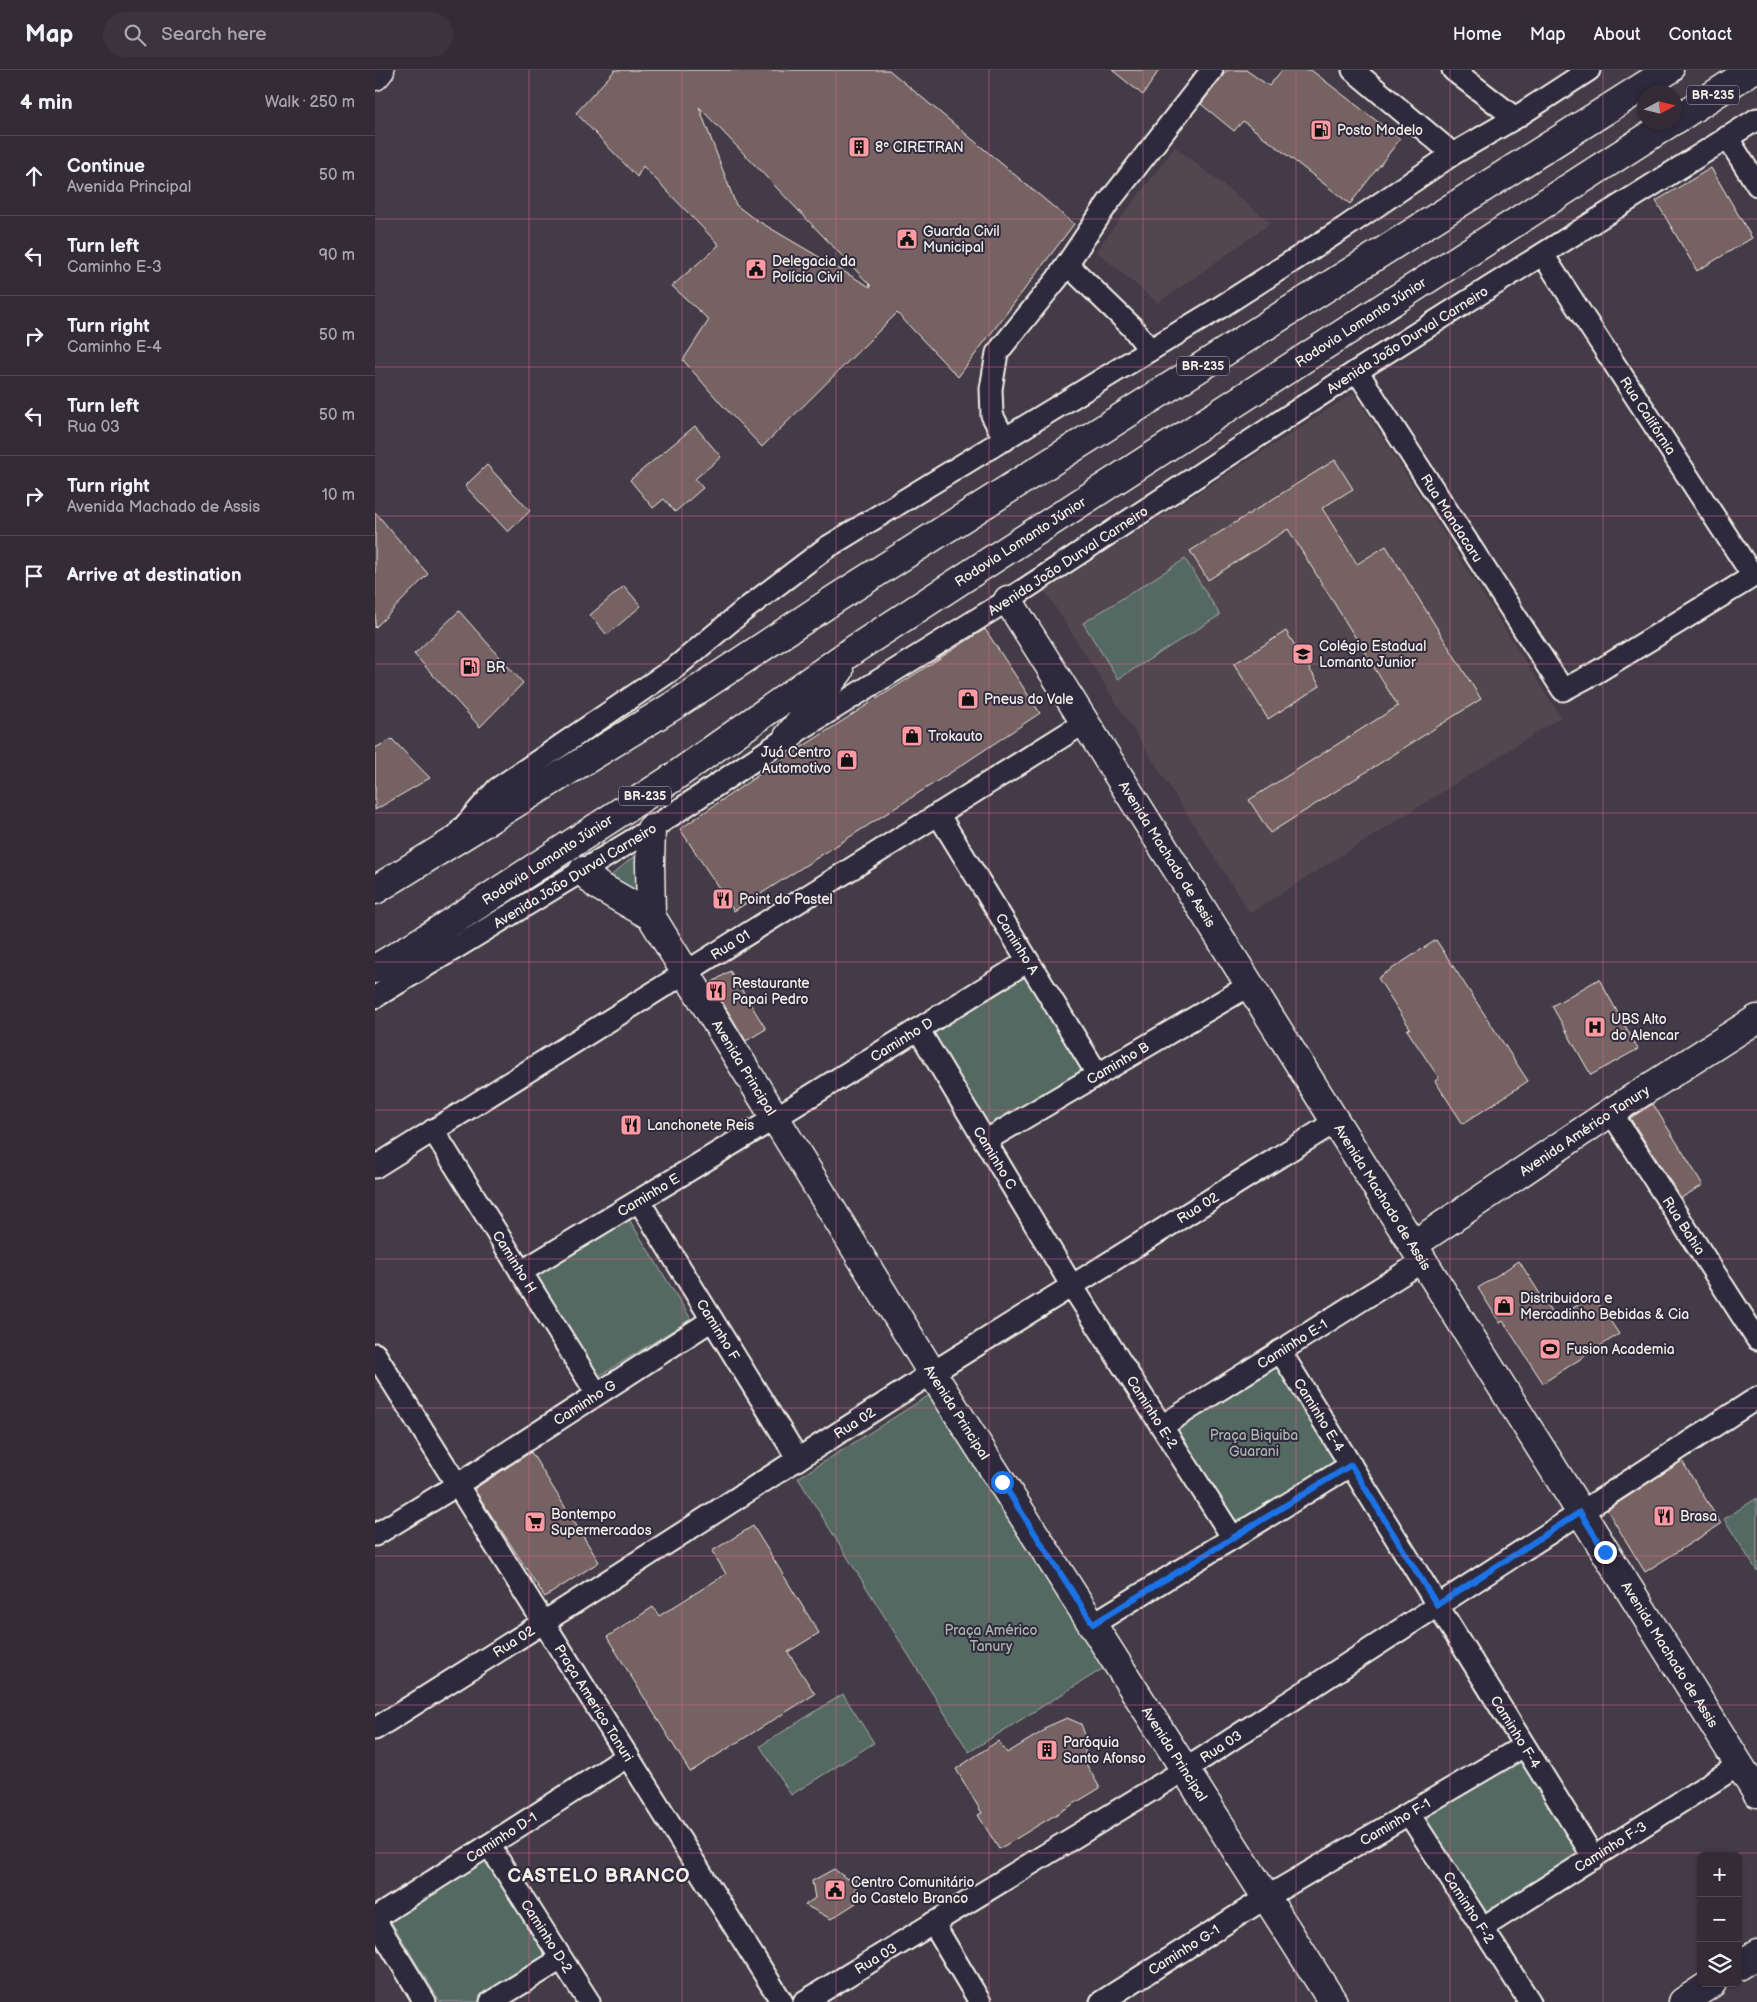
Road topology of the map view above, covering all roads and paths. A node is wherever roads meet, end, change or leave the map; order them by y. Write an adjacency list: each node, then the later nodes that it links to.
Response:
1 (380, 70): 8 (main road)
2 (1212, 70): 17 (street)
3 (1353, 70): 14 (street)
4 (1453, 70): 10 (street)
5 (1589, 70): 10 (street)
6 (1669, 70): 28 (main road, BR-235)
7 (1752, 70): 9 (main road, BR-235)
8 (375, 76)
9 (1682, 115)
10 (1515, 118): 14 (street)
11 (1757, 119): 13 (street, Avenida João Durval Carneiro)
12 (1659, 130): 23 (main road, Rodovia Lomanto Júnior / BR-235)
13 (1727, 137): 15 (street); 16 (street, Avenida João Durval Carneiro)
14 (1453, 154): 18 (street)
15 (1757, 185)
16 (1543, 255): 19 (street, Avenida João Durval Carneiro); 21 (street, Rua Califórnia)
17 (1067, 264): 18 (street); 20 (street)
18 (1149, 350): 20 (street)
19 (1357, 371): 21 (street, Rua Mandacaru); 22 (street, Avenida João Durval Carneiro)
20 (1005, 440): 28 (street)
21 (1755, 575)
22 (1007, 600): 24 (main road, Avenida Machado de Assis); 25 (street, Avenida João Durval Carneiro)
23 (855, 649): 25 (main road); 33 (main road, Rodovia Lomanto Júnior / BR-235)
24 (1084, 722): 26 (street, Rua 01); 35 (main road, Avenida Machado de Assis)
25 (788, 737): 27 (street, Avenida João Durval Carneiro)
26 (938, 814): 32 (street, Caminho A); 34 (street, Rua 01)
27 (651, 829): 29 (street, Avenida João Durval Carneiro); 31 (main road)
28 (450, 842): 30 (main road, BR-235)
29 (583, 871): 31 (main road); 36 (street, Avenida João Durval Carneiro)
30 (375, 890)
31 (651, 916): 34 (main road, Avenida Principal)
32 (1028, 961): 38 (street, Caminho D); 39 (street, Caminho A)
33 (375, 969)
34 (686, 972): 41 (main road, Avenida Principal); 43 (street, Rua 01)
35 (1250, 985): 39 (street, Caminho B); 42 (main road, Avenida Machado de Assis)
36 (375, 997)
37 (1754, 1027): 40 (main road, Avenida Américo Tanury)
38 (918, 1029): 41 (street, Caminho D); 44 (street, Caminho C)
39 (1098, 1074): 44 (street, Caminho B)
40 (1611, 1112): 47 (main road, Avenida Américo Tanury); 51 (street, Rua Bahia)
41 (775, 1118): 46 (street, Caminho E); 54 (main road, Avenida Principal)
42 (1335, 1122): 47 (main road, Avenida Machado de Assis); 49 (street, Rua 02)
43 (433, 1130): 45 (street, Rua 01); 48 (street, Caminho H)
44 (985, 1141): 49 (street, Caminho C)
45 (375, 1166)
46 (639, 1201): 48 (street, Caminho E); 50 (street, Caminho F)
47 (1418, 1253): 52 (street, Caminho E-1); 61 (main road, Avenida Machado de Assis)
48 (521, 1272): 55 (street, Caminho H)
49 (1072, 1286): 54 (street, Rua 02); 57 (street, Caminho E-2)
50 (711, 1320): 55 (street, Caminho G); 58 (street, Caminho F)
51 (1757, 1339)
52 (1280, 1351): 57 (street, Caminho E-1); 59 (street, Caminho E-4)
53 (375, 1354): 60 (street, Praça Americo Tanuri)
54 (932, 1373): 58 (street, Rua 02); 66 (main road, Avenida Principal)
55 (597, 1394): 60 (street, Caminho G)
56 (1757, 1398): 61 (street, Rua 03)
57 (1162, 1426): 63 (street, Caminho E-2)
58 (798, 1459): 65 (street, Rua 02)
59 (1351, 1465): 63 (street); 64 (street, Caminho E-4)
60 (457, 1485): 62 (street, Caminho G); 65 (street, Praça Americo Tanuri)
61 (1580, 1512): 64 (street, Rua 03); 70 (main road, Avenida Machado de Assis)
62 (375, 1535)
63 (1233, 1538): 66 (street)
64 (1437, 1605): 68 (street, Caminho F-4); 71 (street, Rua 03)
65 (544, 1622): 67 (street, Rua 02); 69 (street, Praça Americo Tanuri)
66 (1093, 1624): 71 (main road, Avenida Principal)
67 (375, 1729)
68 (1524, 1746): 73 (street, Caminho F-1); 75 (street, Caminho F-4)
69 (628, 1756): 74 (street, Caminho D-1); 88 (street, Praça Americo Tanuri)
70 (1739, 1765): 72 (main road, Avenida Machado de Assis); 75 (street, Caminho F-3)
71 (1185, 1769): 76 (main road, Avenida Principal); 78 (street, Rua 03)
72 (1757, 1793)
73 (1409, 1814): 76 (street, Caminho F-1); 79 (street, Caminho F-2)
74 (489, 1845): 77 (street, Caminho D-1); 81 (street, Caminho D-2)
75 (1594, 1858): 79 (street, Caminho F-3)
76 (1267, 1897): 84 (street, Caminho G-1); 92 (main road, Avenida Principal)
77 (375, 1919): 85 (street)
78 (933, 1924): 89 (street, Rua 03); 90 (street)
79 (1482, 1928): 93 (street, Caminho F-2)
80 (1757, 1954): 82 (main road)
81 (561, 1959): 86 (street); 87 (street, Caminho D-2)
82 (1742, 1963)
83 (1706, 1987): 94 (main road)
84 (1133, 1994): 91 (street, Caminho G-1)
85 (425, 2002)
86 (491, 2002)
87 (589, 2002)
88 (783, 2002)
89 (804, 2002)
90 (980, 2002)
91 (1101, 2002)
92 (1333, 2002)
93 (1530, 2002)
94 (1683, 2002)

